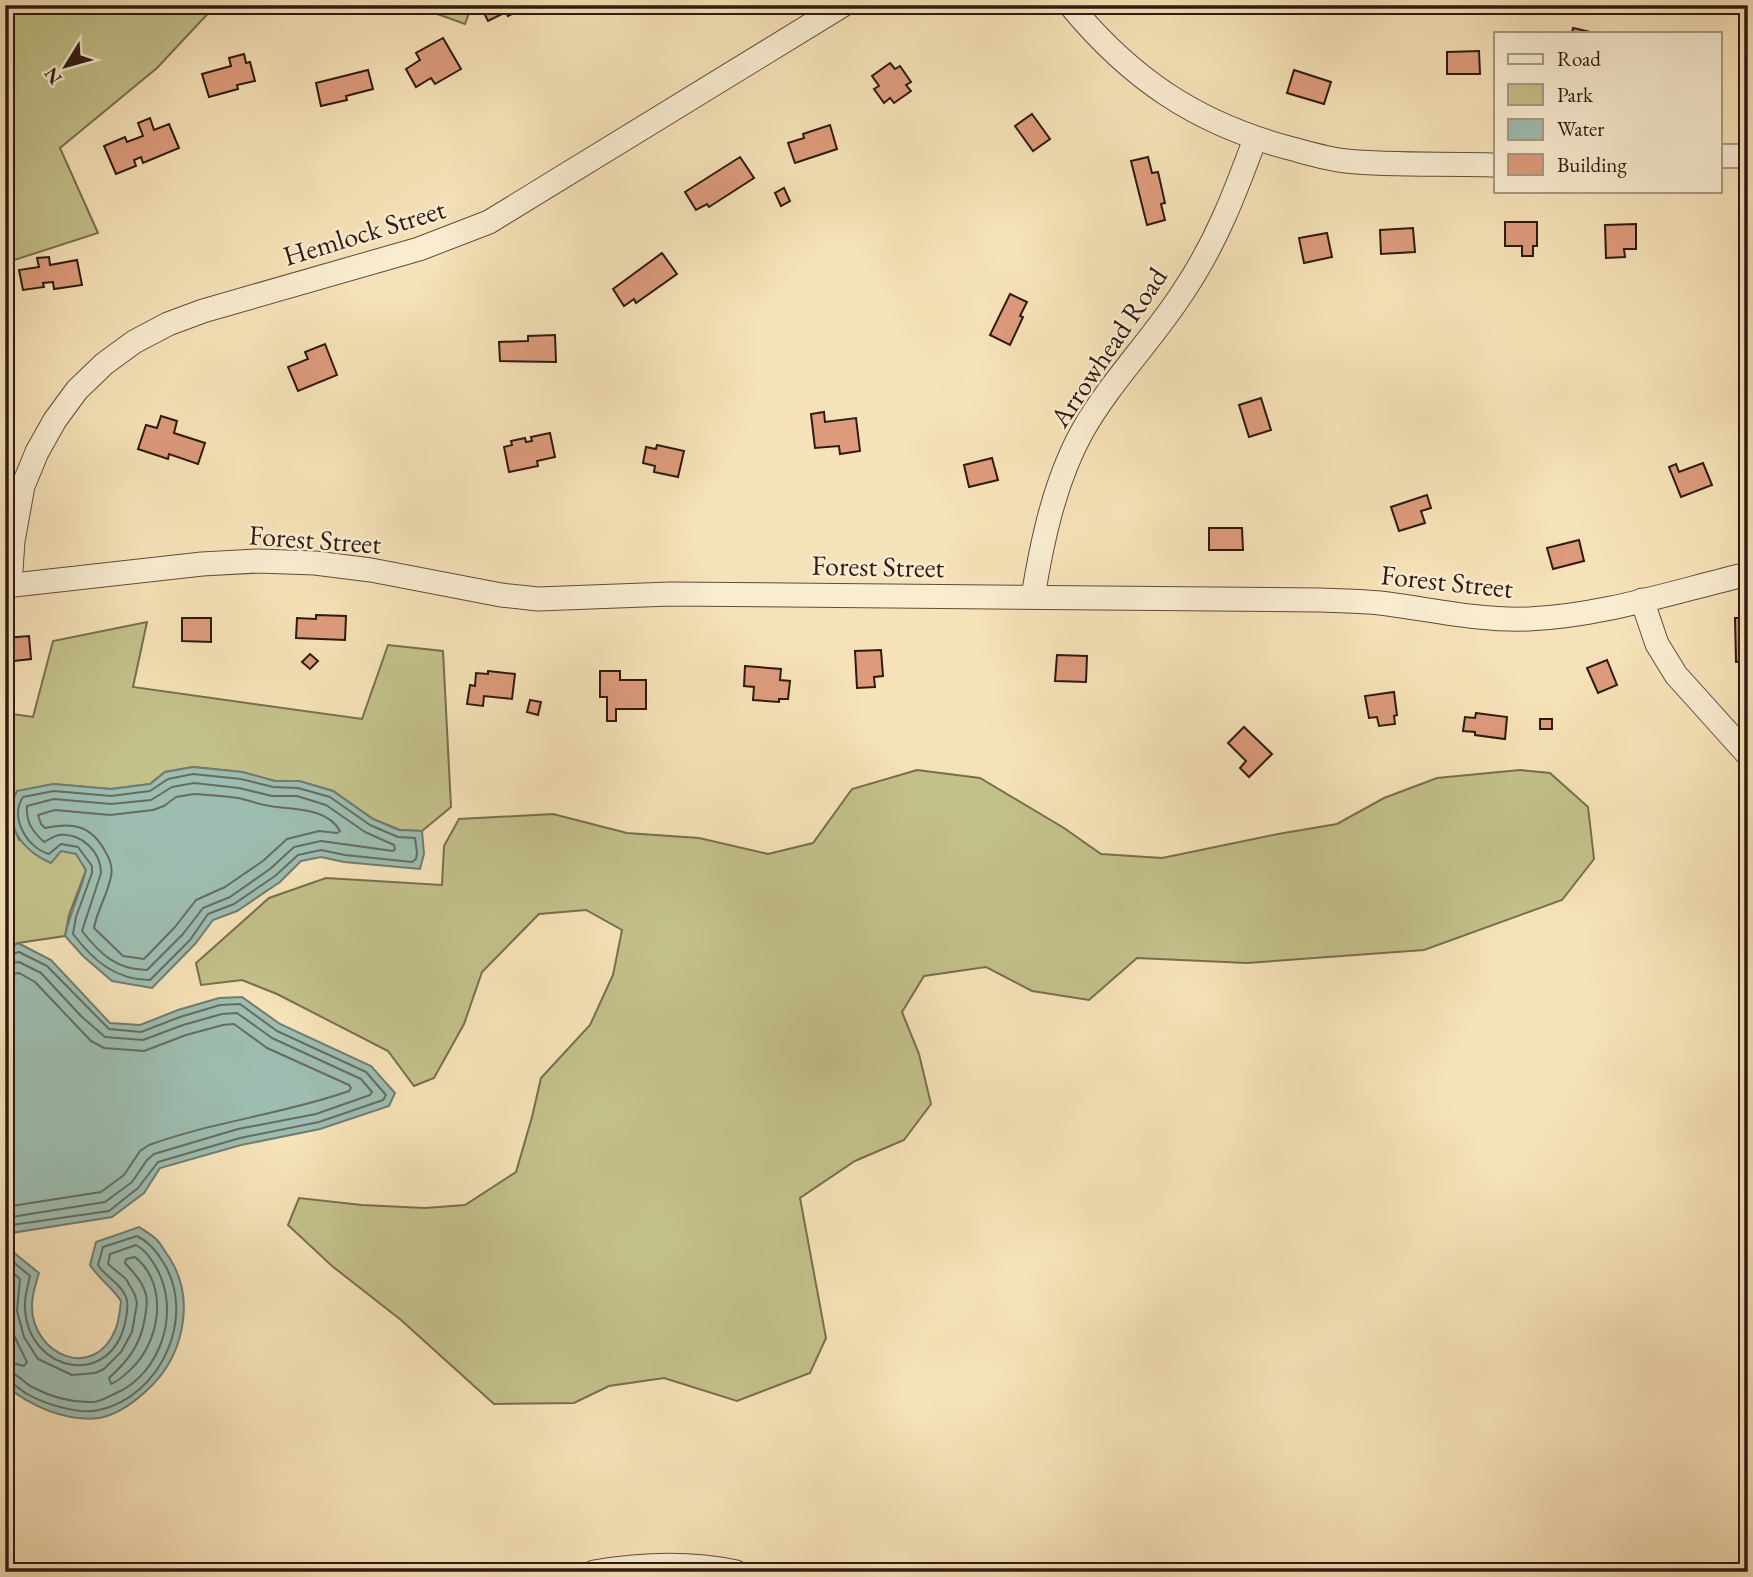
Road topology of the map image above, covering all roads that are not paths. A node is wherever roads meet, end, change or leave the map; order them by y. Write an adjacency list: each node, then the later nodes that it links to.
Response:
1 (843, 5): 8 (street, Hemlock Street)
2 (1070, 5): 3 (street)
3 (1255, 139): 6 (street); 9 (street, Arrowhead Road)
4 (1722, 156): 5 (street)
5 (1748, 156)
6 (1494, 165)
7 (1748, 573): 10 (street, Forest Street)
8 (8, 585): 9 (street, Forest Street)
9 (1033, 597): 10 (street, Forest Street)
10 (1642, 600): 11 (street)
11 (1748, 755)
12 (594, 1572): 13 (street)
13 (736, 1572)

